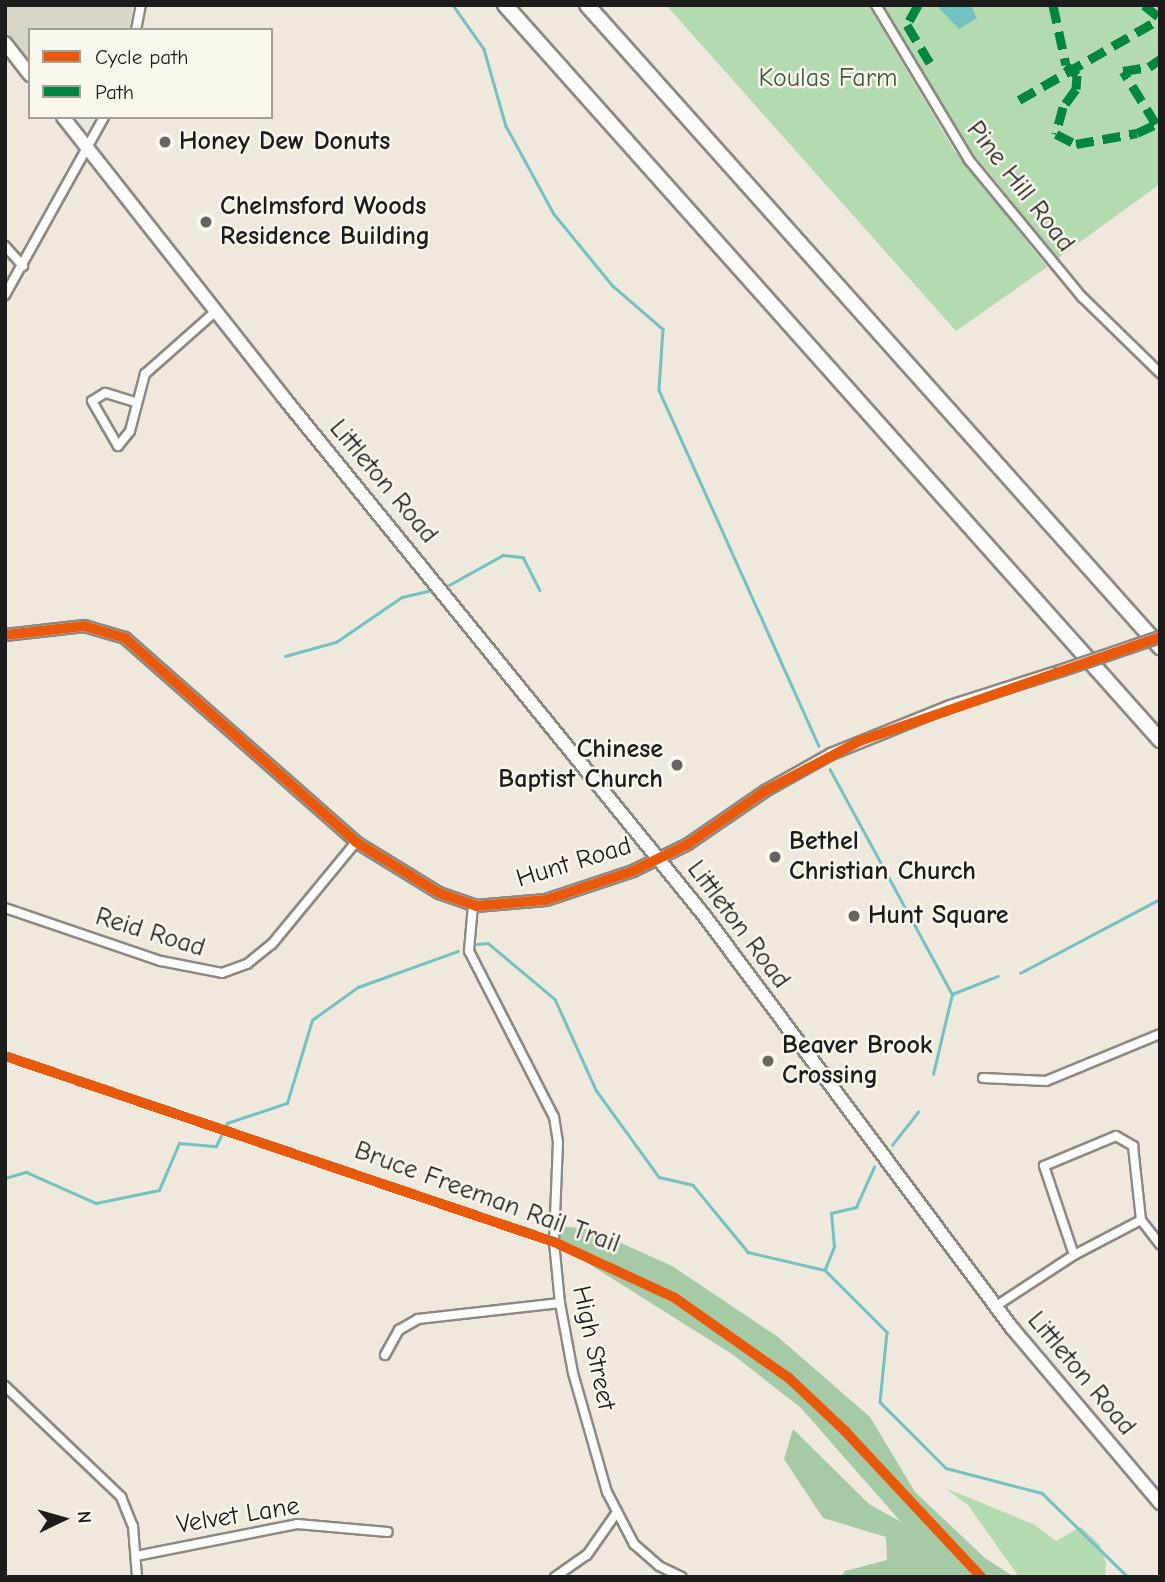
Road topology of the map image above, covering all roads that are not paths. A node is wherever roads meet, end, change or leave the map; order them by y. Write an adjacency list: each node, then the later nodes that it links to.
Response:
1 (141, 5): 5 (street)
2 (505, 5): 20 (highway)
3 (587, 5): 19 (highway)
4 (876, 5): 15 (street, Pine Hill Road)
5 (136, 28)
6 (5, 43): 7 (main road)
7 (28, 72)
8 (64, 119): 10 (main road, Littleton Road)
9 (103, 119): 10 (street)
10 (87, 149): 12 (street); 14 (main road, Littleton Road)
11 (5, 246): 12 (street)
12 (23, 266): 13 (street)
13 (5, 295)
14 (216, 311): 16 (street); 22 (main road, Littleton Road)
15 (1160, 373)
16 (135, 402): 16 (street)
17 (5, 635): 21 (street, Hunt Road)
18 (1160, 637): 22 (street, Hunt Road, bridge)
19 (1160, 647)
20 (1160, 740)
21 (356, 842): 23 (street, Hunt Road); 24 (street, Reid Road)
22 (660, 859): 23 (street, Hunt Road); 31 (main road, Littleton Road)
23 (473, 905): 30 (street, High Street)
24 (5, 908)
25 (1160, 1034): 26 (street)
26 (983, 1078)
27 (1141, 1220): 28 (street); 29 (street); 29 (street)
28 (1160, 1244)
29 (1074, 1255): 31 (street)
30 (560, 1303): 32 (street); 35 (street, High Street)
31 (996, 1307): 34 (main road, Littleton Road)
32 (385, 1355)
33 (5, 1386): 37 (street)
34 (1160, 1503)
35 (615, 1515): 39 (street); 40 (street, High Street)
36 (388, 1532): 37 (street, Velvet Lane)
37 (136, 1556): 38 (street)
38 (138, 1577)
39 (555, 1577)
40 (682, 1577)

